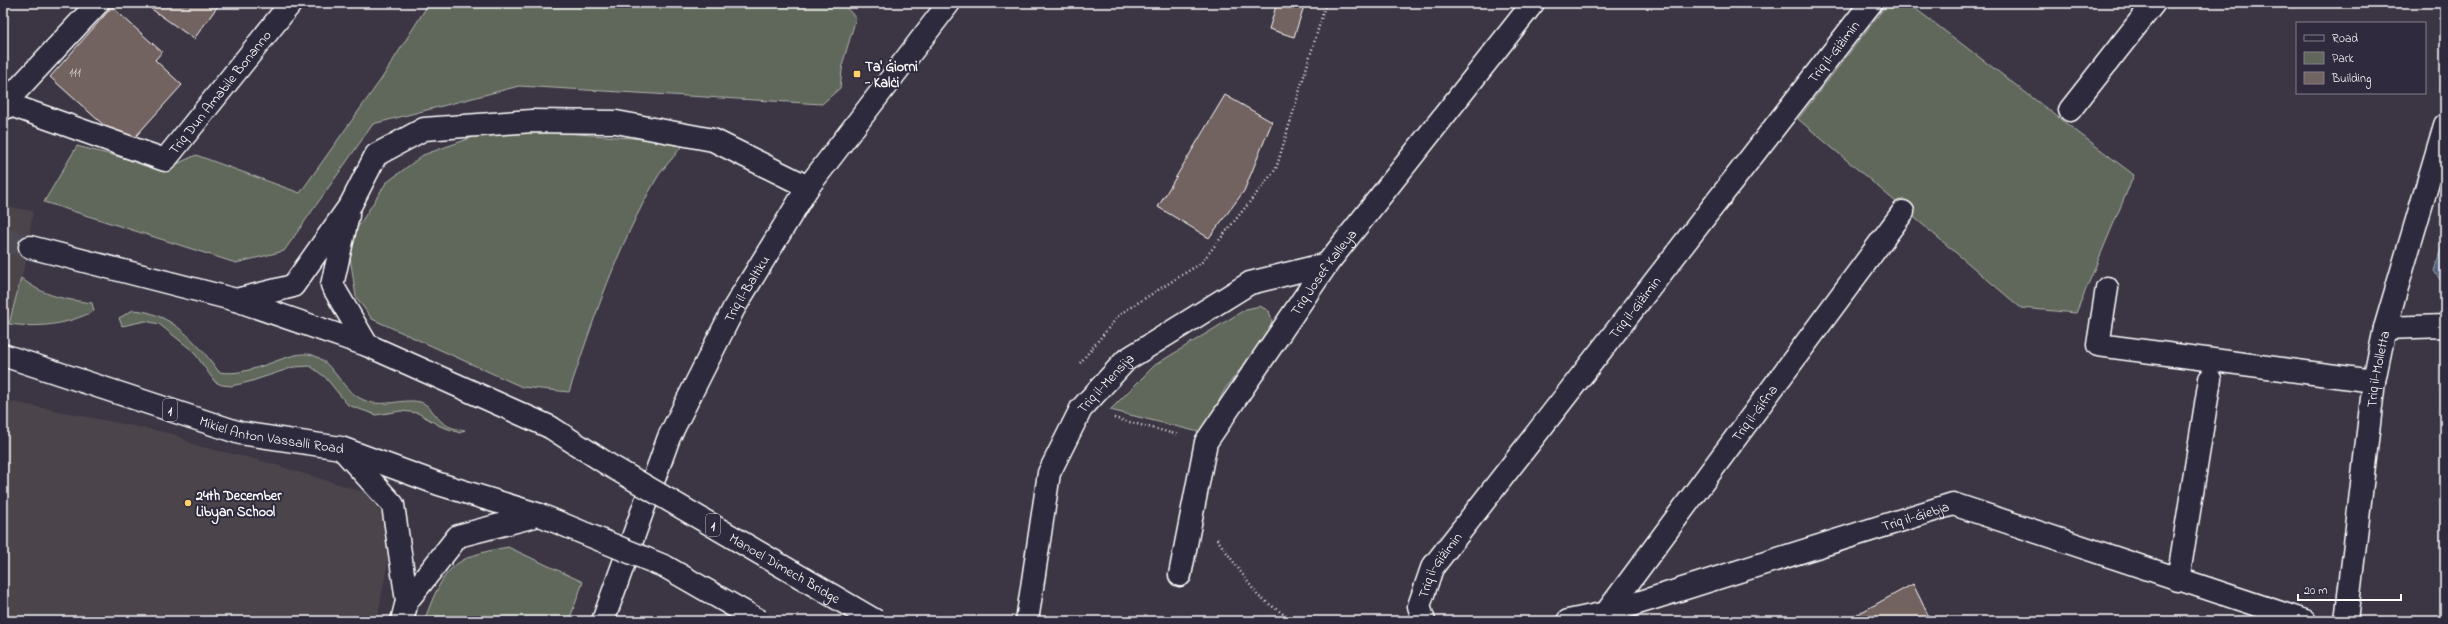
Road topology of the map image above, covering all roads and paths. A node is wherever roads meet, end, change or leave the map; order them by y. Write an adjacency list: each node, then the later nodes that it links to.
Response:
1 (98, 3): 8 (main road)
2 (291, 3): 8 (main road, Triq Dun Amabile Bonanno)
3 (949, 3): 11 (main road, Triq il-Baltiku)
4 (1326, 3): 22 (path)
5 (1533, 3): 15 (main road, Triq Josef Kalleya)
6 (1871, 3): 39 (main road, Triq il-Giżimin)
7 (2154, 3): 9 (main road)
8 (4, 106)
9 (2070, 110)
10 (2445, 125): 19 (main road, Triq il-Molletta)
11 (808, 187): 12 (main road); 34 (main road, Triq il-Baltiku)
12 (351, 204): 17 (main road); 20 (main road)
13 (1903, 212): 33 (main road, Triq il-Ġifna)
14 (30, 247): 17 (main road, 1)
15 (1327, 264): 25 (main road, Triq il-Mensija); 26 (main road, Triq Josef Kalleya)
16 (2107, 288): 24 (main road)
17 (236, 300): 20 (main road, 1)
18 (2445, 326): 19 (main road)
19 (2385, 328): 24 (main road, Triq il-Molletta)
20 (367, 345): 36 (main road, Manoel Dimech Bridge / 1, bridge)
21 (3, 355): 27 (main road, Mikiel Anton Vassalli Road / 1)
22 (1078, 366)
23 (2210, 379): 31 (main road)
24 (2374, 381): 42 (main road, Triq il-Molletta)
25 (1081, 409): 26 (path); 37 (main road, Triq il-Mensija)
26 (1206, 442): 28 (main road, Triq Josef Kalleya)
27 (341, 448): 29 (main road, Mikiel Anton Vassalli Road / 1); 32 (main road)
28 (1194, 506): 30 (main road, Triq Josef Kalleya); 38 (path)
29 (540, 515): 32 (main road); 35 (main road, 1, bridge)
30 (1180, 575)
31 (2178, 580): 33 (main road, Triq il-Ǵiebja); 41 (main road, Triq il-Ǵiebja)
32 (404, 611)
33 (1606, 613): 40 (main road, Triq il-Ǵiebja)
34 (605, 615)
35 (760, 621)
36 (876, 621)
37 (1027, 621)
38 (1293, 621)
39 (1424, 621)
40 (1568, 621)
41 (2305, 621)
42 (2346, 621)

